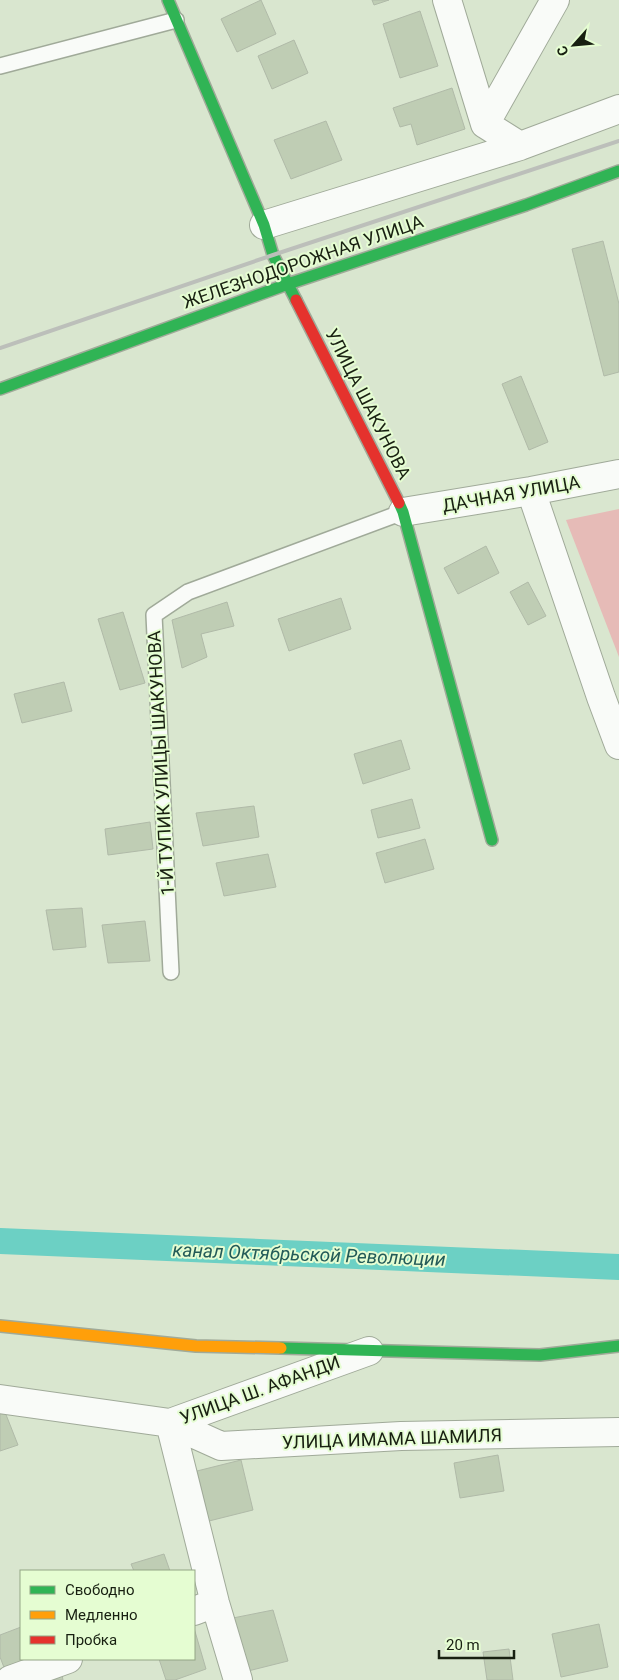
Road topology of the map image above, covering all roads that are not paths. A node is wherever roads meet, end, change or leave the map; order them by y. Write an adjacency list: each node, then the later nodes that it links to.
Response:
1 (168, 0): 4 (street, УЛИЦА ШАКУНОВА)
2 (447, 0): 7 (street)
3 (555, 0): 7 (street)
4 (176, 20): 5 (lane); 10 (street, УЛИЦА ШАКУНОВА)
5 (0, 66)
6 (619, 109): 8 (street)
7 (486, 124): 8 (street)
8 (520, 146): 10 (street)
9 (619, 171): 11 (street, ЖЕЛЕЗНОДОРОЖНАЯ УЛИЦА)
10 (264, 225): 11 (street, УЛИЦА ШАКУНОВА)
11 (288, 284): 12 (street, ЖЕЛЕЗНОДОРОЖНАЯ УЛИЦА); 15 (street, УЛИЦА ШАКУНОВА)
12 (0, 389)
13 (619, 474): 14 (street, ДАЧНАЯ УЛИЦА)
14 (531, 491): 15 (street, ДАЧНАЯ УЛИЦА); 16 (street)
15 (403, 512): 17 (street, УЛИЦА ШАКУНОВА); 18 (lane, 1-Й ТУПИК УЛИЦЫ ШАКУНОВА)
16 (619, 745)
17 (492, 840)
18 (171, 972)
19 (0, 1326): 21 (street)
20 (619, 1346): 21 (street)
21 (371, 1350): 23 (street, УЛИЦА Ш. АФАНДИ)
22 (0, 1399): 23 (street, УЛИЦА Ш. АФАНДИ)
23 (170, 1423): 24 (street, УЛИЦА ИМАМА ШАМИЛЯ); 25 (street)
24 (619, 1432)
25 (204, 1607): 28 (street)
26 (65, 1660): 27 (street)
27 (10, 1680)
28 (238, 1680)

